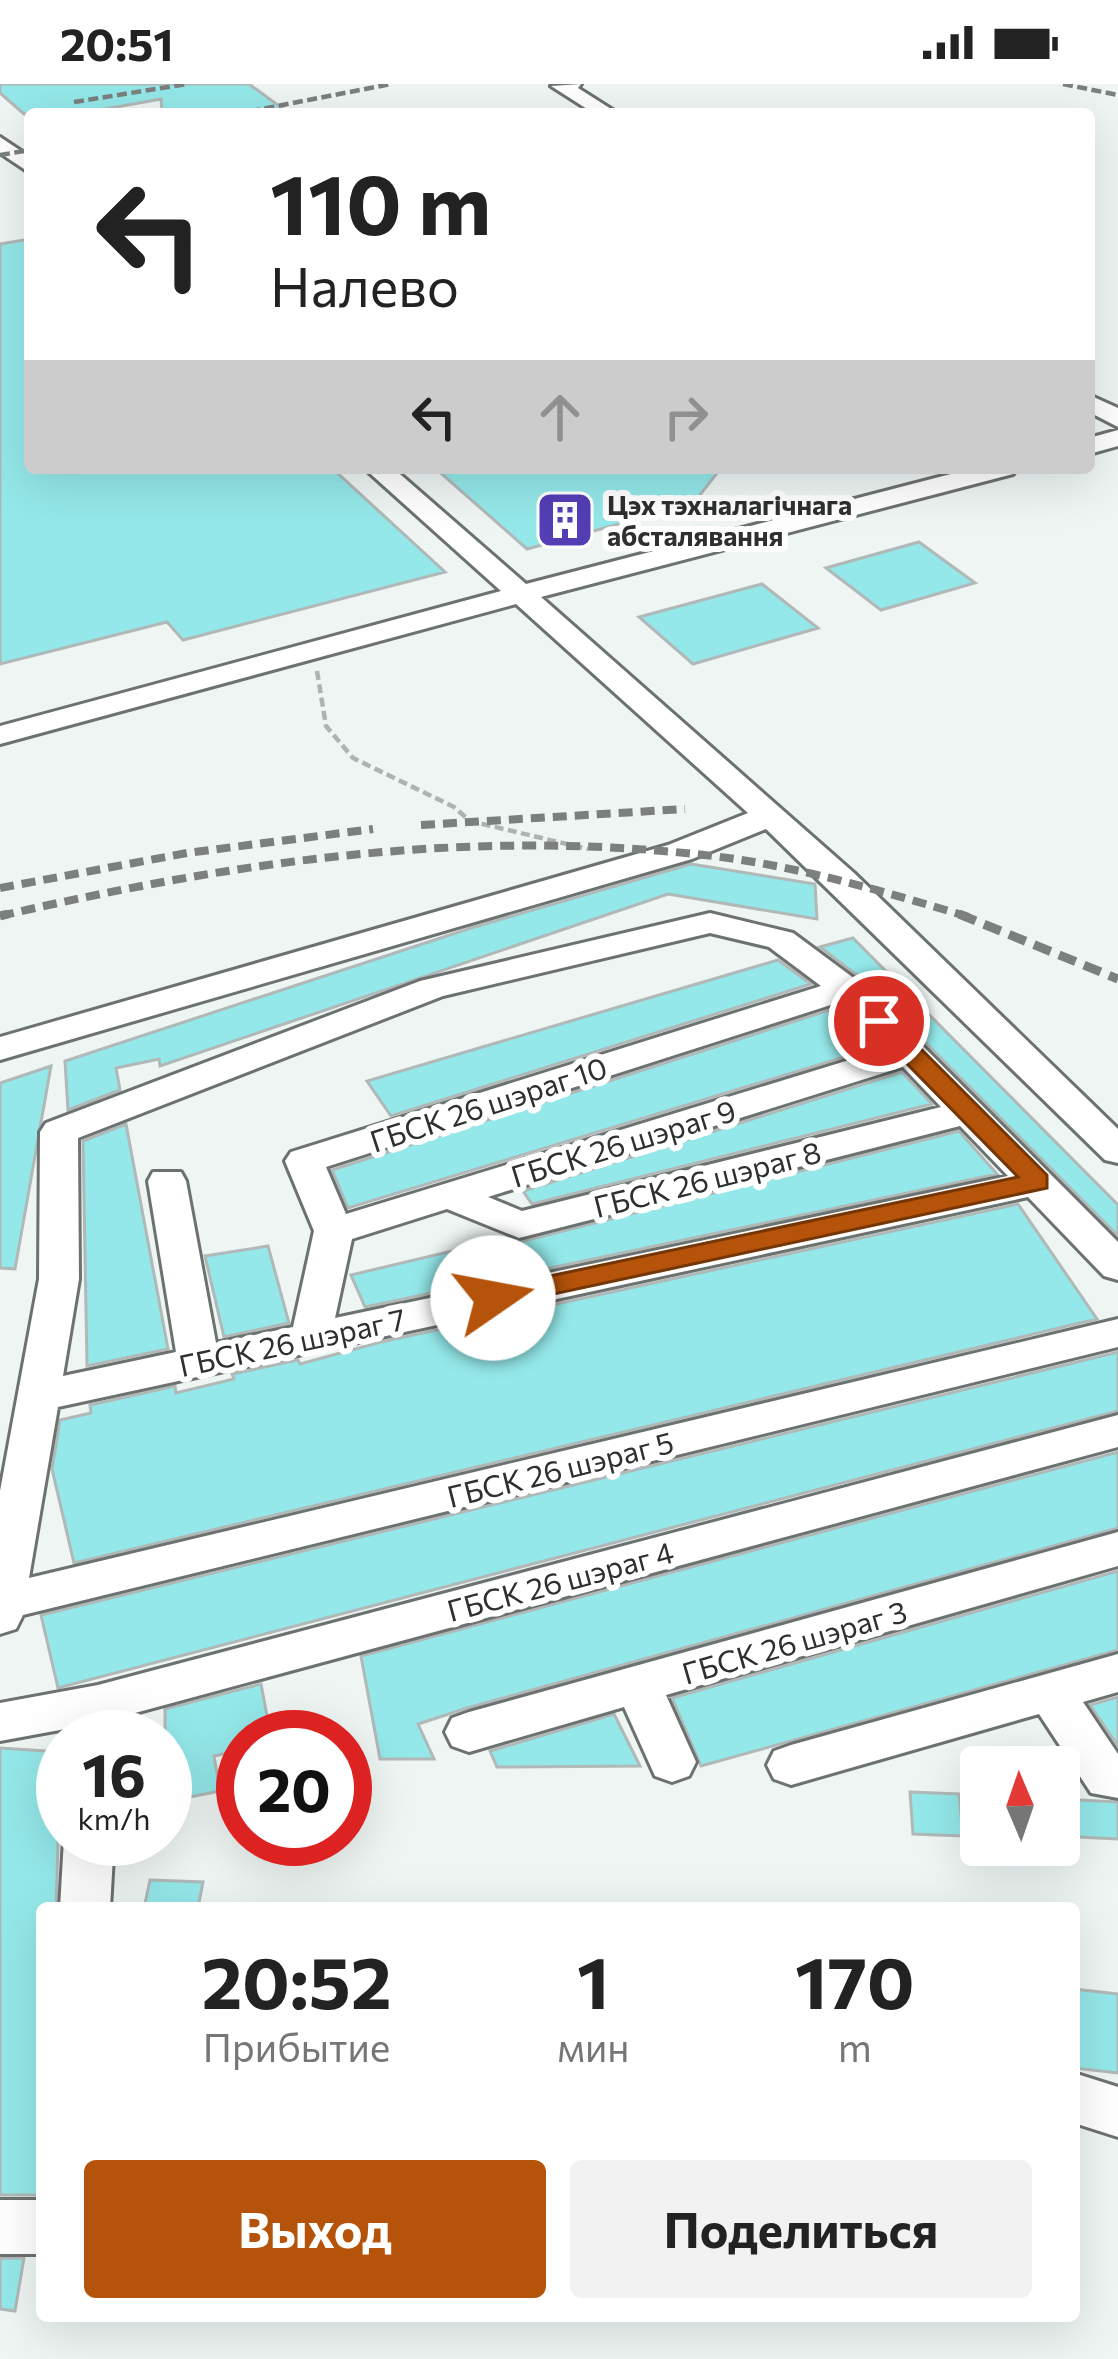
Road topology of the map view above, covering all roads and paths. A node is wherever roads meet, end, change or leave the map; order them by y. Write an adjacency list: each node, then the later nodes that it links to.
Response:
1 (571, 84): 2 (lane)
2 (599, 108)
3 (0, 142): 4 (lane)
4 (24, 161)
5 (384, 474): 7 (lane)
6 (981, 474): 7 (lane)
7 (520, 594): 8 (lane); 10 (lane)
8 (314, 650): 9 (lane); 11 (path)
9 (0, 734)
10 (772, 815): 11 (lane); 16 (lane)
11 (646, 858): 13 (lane)
12 (847, 988): 14 (lane); 20 (lane, ГБСК 26 шэраг 10); 25 (lane)
13 (0, 1049)
14 (911, 1053): 15 (lane); 19 (lane, ГБСК 26 шэраг 9)
15 (969, 1112): 18 (lane); 19 (lane, ГБСК 26 шэраг 8)
16 (1118, 1151)
17 (167, 1180): 24 (lane)
18 (1038, 1182): 21 (lane); 23 (lane, ГБСК 26 шэраг 7)
19 (449, 1195): 20 (lane, ГБСК 26 шэраг 9)
20 (334, 1231): 23 (lane)
21 (1118, 1267)
22 (1118, 1334): 28 (lane, ГБСК 26 шэраг 5)
23 (311, 1336): 24 (lane, ГБСК 26 шэраг 7)
24 (198, 1361): 25 (lane, ГБСК 26 шэраг 7)
25 (38, 1396): 28 (lane)
26 (1118, 1431): 32 (lane, ГБСК 26 шэраг 4)
27 (1118, 1549): 30 (lane, ГБСК 26 шэраг 3)
28 (1, 1609)
29 (1118, 1673): 31 (lane)
30 (638, 1684): 35 (lane, ГБСК 26 шэраг 3); 36 (lane)
31 (1050, 1692): 37 (lane); 38 (lane)
32 (132, 1710)
33 (36, 1721): 34 (lane, ГБСК 26 шэраг 4)
34 (0, 1722)
35 (469, 1732)
36 (672, 1762)
37 (791, 1765)
38 (1118, 1778)
39 (87, 1866): 40 (lane)
40 (85, 1902)
41 (1080, 2100): 42 (lane)
42 (1118, 2112)
43 (0, 2227): 44 (lane)
44 (36, 2227)

